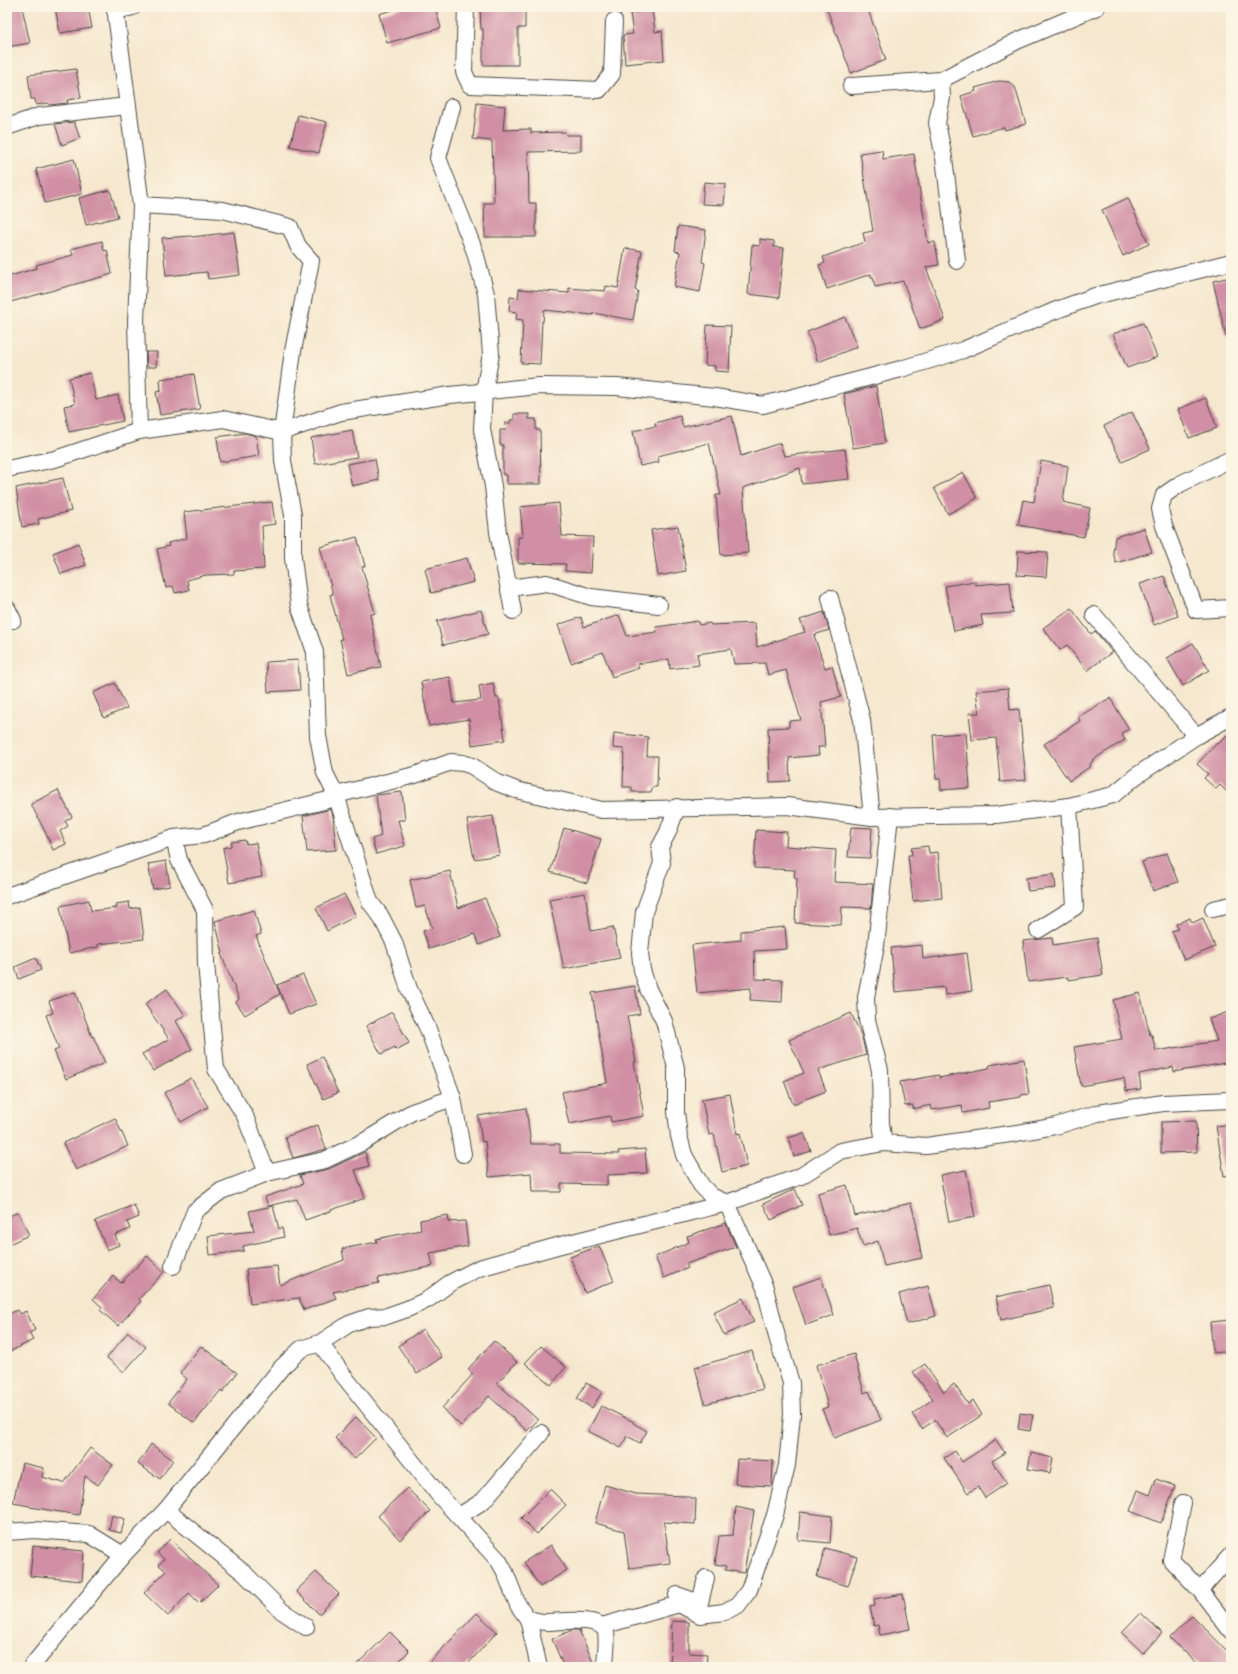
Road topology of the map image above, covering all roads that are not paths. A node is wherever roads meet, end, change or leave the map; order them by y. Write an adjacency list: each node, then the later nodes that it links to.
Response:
1 (133, 7): 4 (street)
2 (466, 7): 5 (street)
3 (1091, 8): 6 (street)
4 (115, 9): 8 (street)
5 (614, 21)
6 (940, 80): 7 (street); 12 (street)
7 (851, 86)
8 (127, 106): 10 (street); 11 (street)
9 (452, 107): 14 (street)
10 (7, 127)
11 (142, 205): 15 (street); 16 (street)
12 (957, 261)
13 (1231, 262): 14 (street)
14 (484, 392): 16 (street); 19 (street)
15 (139, 431): 16 (street); 18 (street)
16 (282, 432): 27 (street)
17 (1231, 460): 22 (street)
18 (7, 469)
19 (509, 588): 21 (street); 23 (street)
20 (830, 598): 31 (street)
21 (659, 605)
22 (1231, 608)
23 (513, 611)
24 (1094, 615): 26 (street)
25 (1231, 717): 26 (street)
26 (1196, 736): 28 (street)
27 (336, 795): 29 (street); 32 (street); 38 (street)
28 (1069, 806): 30 (street); 36 (street)
29 (678, 807): 31 (street); 44 (street)
30 (890, 816): 31 (street); 41 (street)
31 (872, 817)
32 (174, 838): 33 (street); 43 (street)
33 (7, 896)
34 (1231, 905): 35 (street)
35 (1213, 909)
36 (1038, 930)
37 (1231, 1093): 40 (street)
38 (453, 1098): 42 (street); 43 (street)
39 (1231, 1100): 41 (street)
40 (1028, 1122)
41 (884, 1143): 44 (street)
42 (463, 1154)
43 (267, 1173): 45 (street)
44 (727, 1203): 46 (street); 56 (street)
45 (173, 1266)
46 (320, 1343): 49 (street); 50 (street)
47 (540, 1433): 50 (street)
48 (1183, 1503): 55 (street)
49 (166, 1510): 52 (street); 58 (street)
50 (459, 1516): 57 (street)
51 (7, 1532): 52 (street)
52 (123, 1555): 61 (street)
53 (1231, 1555): 55 (street)
54 (706, 1578): 56 (street)
55 (1200, 1590): 60 (street)
56 (679, 1604): 59 (street)
57 (528, 1619): 59 (street); 62 (street)
58 (306, 1626)
59 (602, 1626): 63 (street)
60 (1231, 1631)
61 (31, 1667)
62 (539, 1667)
63 (605, 1667)

